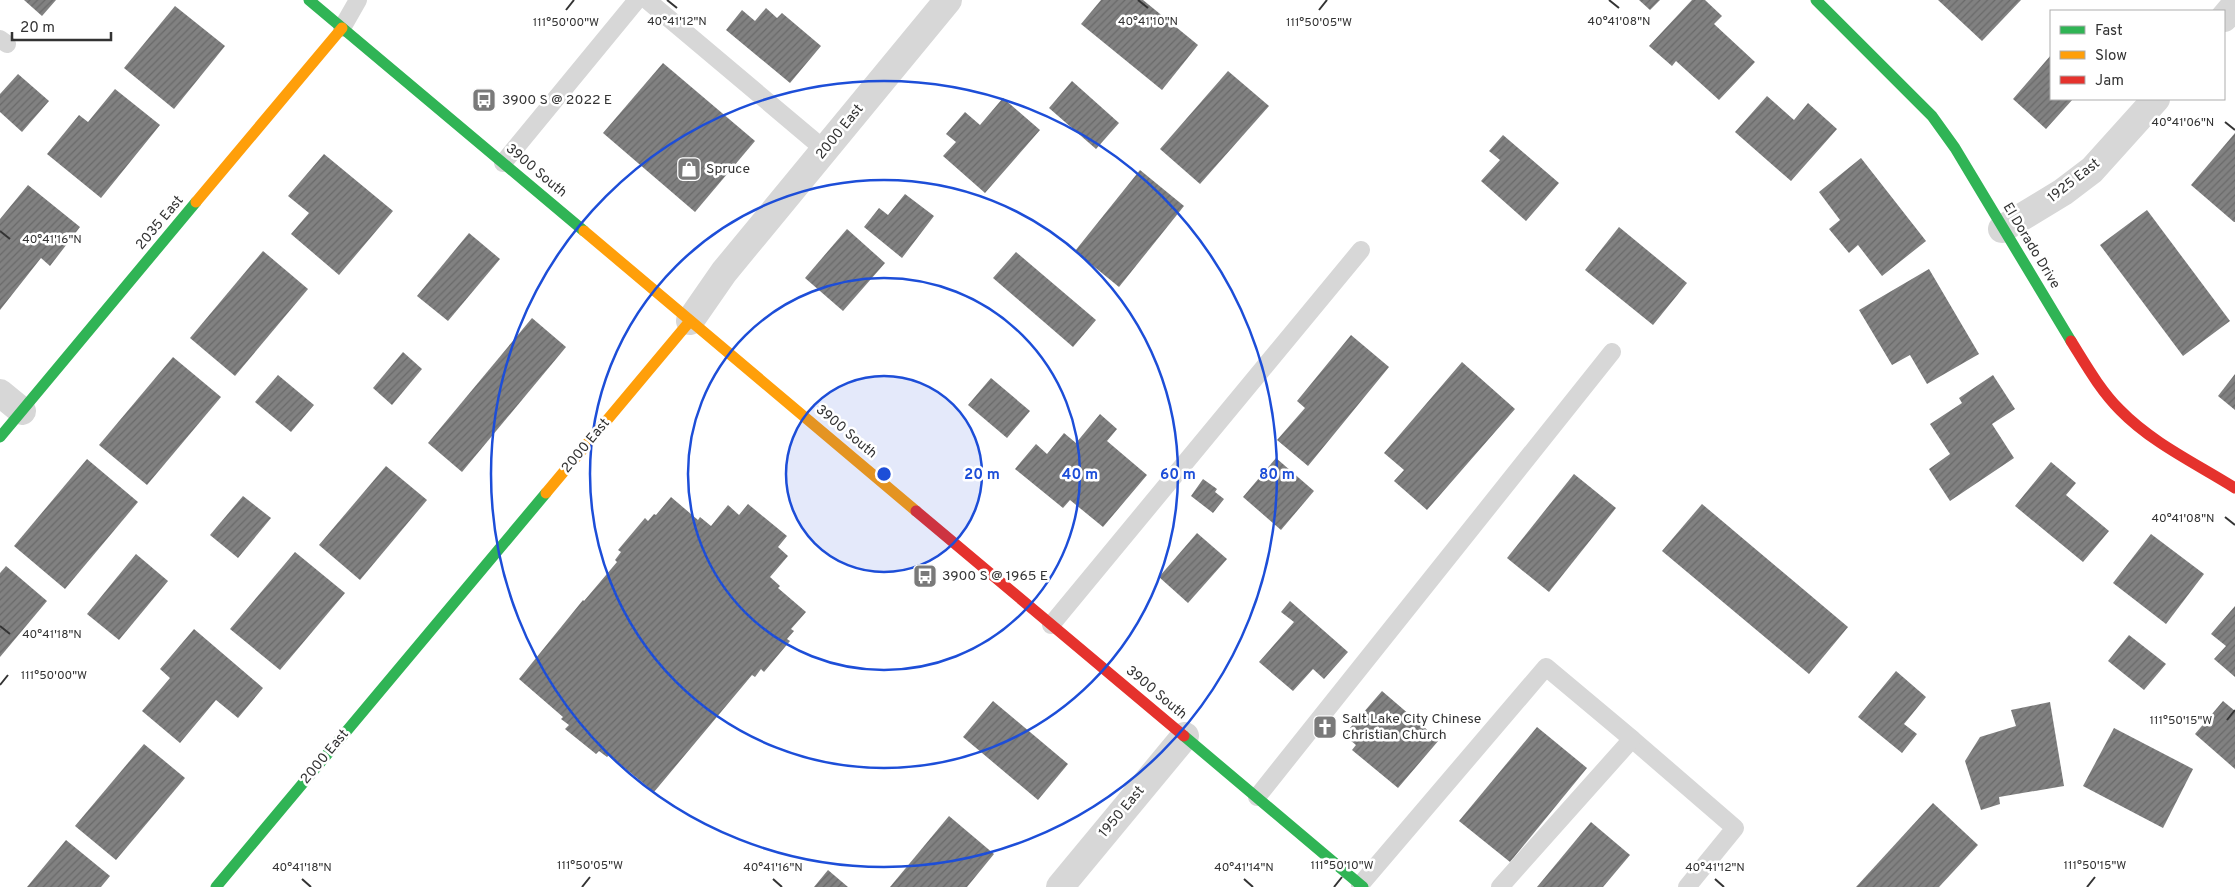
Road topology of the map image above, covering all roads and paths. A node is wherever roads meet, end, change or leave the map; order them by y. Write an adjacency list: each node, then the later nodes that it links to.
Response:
1 (309, 0): 9 (street, 3900 South)
2 (358, 0): 9 (lane)
3 (637, 0): 12 (lane)
4 (646, 0): 11 (lane)
5 (948, 0): 11 (street, 2000 East)
6 (1816, 0): 13 (street, El Dorado Drive)
7 (2235, 5): 8 (street)
8 (2225, 17)
9 (342, 28): 12 (street, 3900 South); 18 (street, 2035 East)
10 (2155, 100): 13 (street, 1925 East)
11 (825, 150): 15 (street, 2000 East)
12 (502, 163): 15 (street, 3900 South)
13 (2002, 229): 20 (street, El Dorado Drive)
14 (1361, 250): 21 (lane)
15 (690, 321): 21 (street, 3900 South); 26 (street, 2000 East)
16 (1612, 352): 24 (lane)
17 (0, 393): 18 (street)
18 (22, 411): 19 (street, 2035 East)
19 (0, 437)
20 (2235, 488)
21 (1051, 625): 22 (street, 3900 South)
22 (1185, 736): 24 (street, 3900 South); 27 (street, 1950 East)
23 (1632, 739): 25 (lane); 28 (lane); 29 (lane)
24 (1256, 797): 25 (street, 3900 South)
25 (1362, 886)
26 (216, 887)
27 (1060, 887)
28 (1500, 887)
29 (1687, 887)

